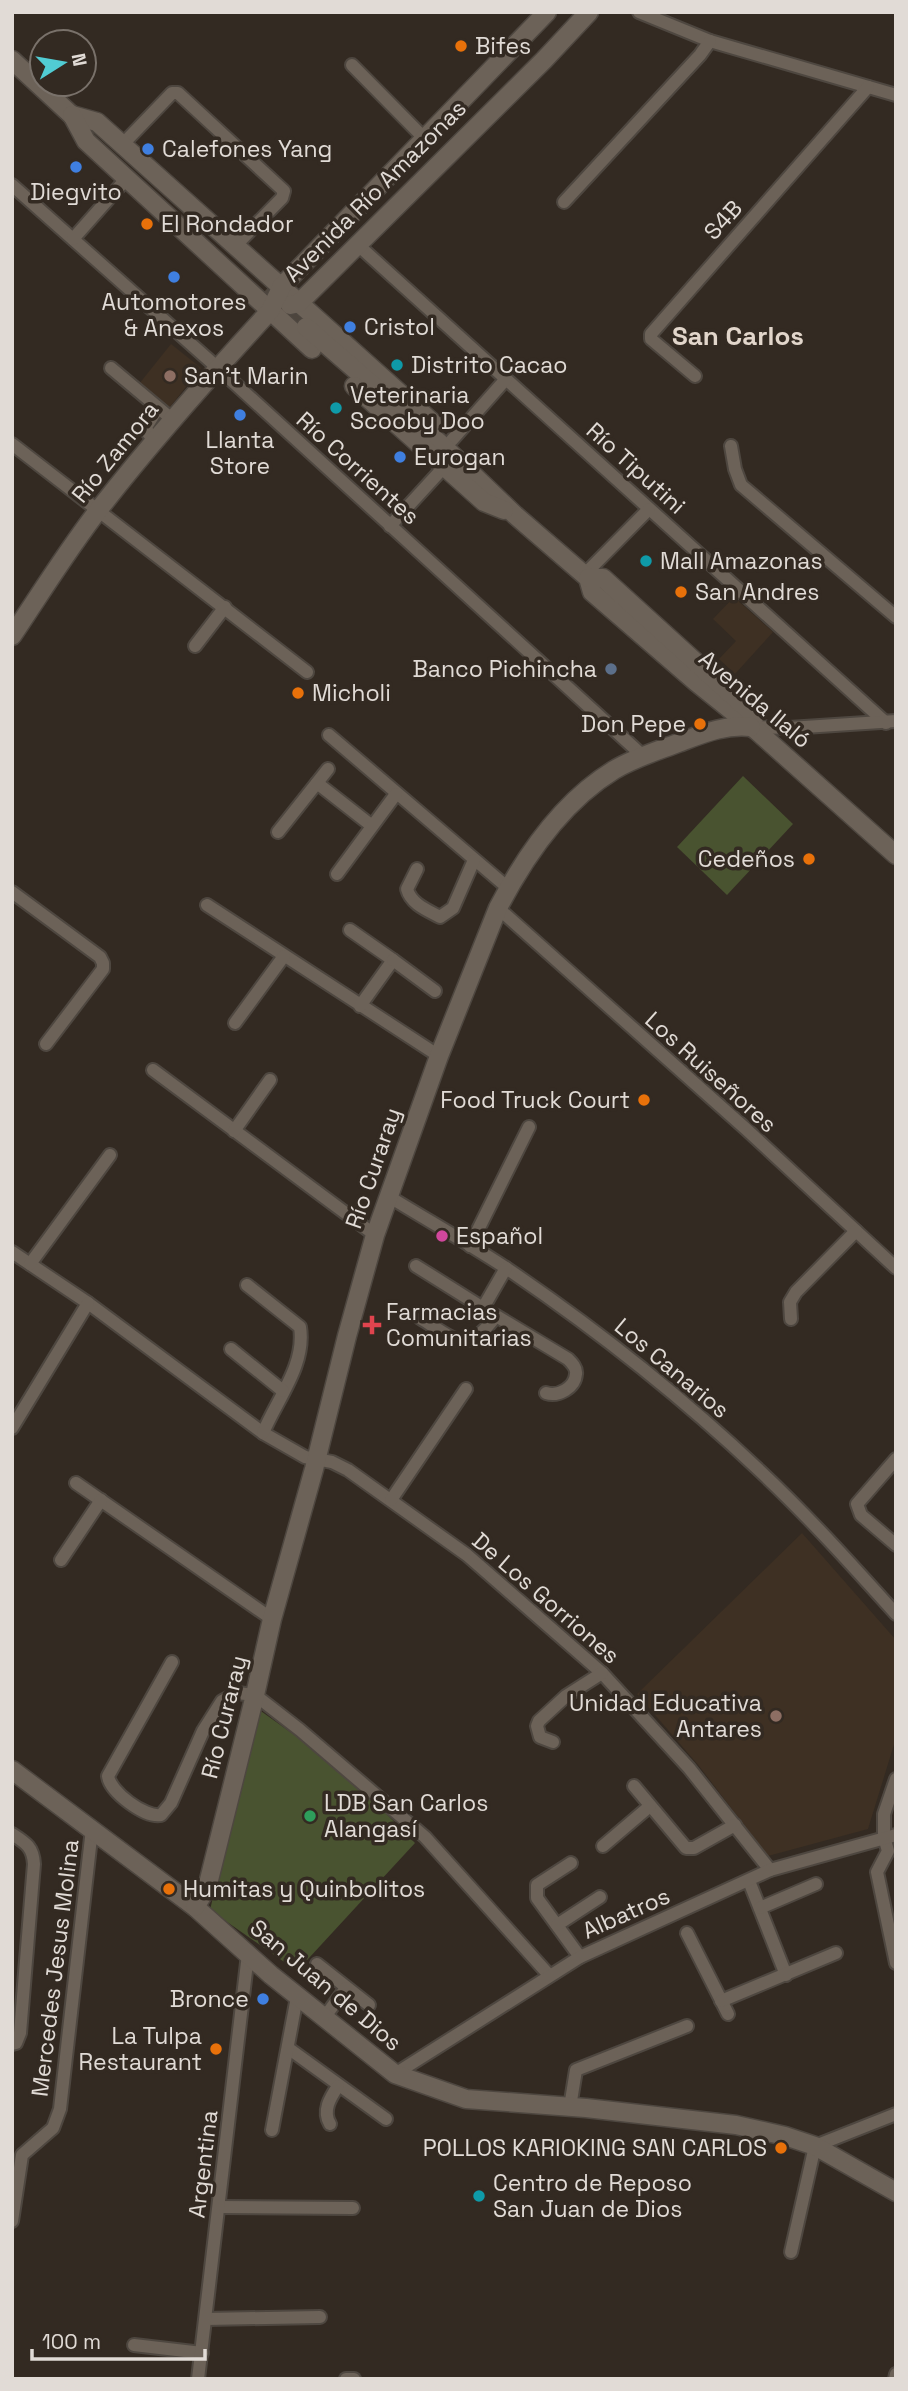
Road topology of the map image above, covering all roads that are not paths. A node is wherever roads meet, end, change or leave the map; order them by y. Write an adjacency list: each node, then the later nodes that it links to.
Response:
1 (547, 12): 10 (street, Avenida Río Amazonas)
2 (589, 12): 17 (street, Avenida Río Amazonas)
3 (639, 12): 4 (street)
4 (710, 41): 7 (street); 14 (street)
5 (12, 60): 9 (street)
6 (352, 65): 10 (street)
7 (868, 87): 8 (street); 24 (street, S4B)
8 (896, 94)
9 (72, 115): 11 (street); 12 (street); 18 (street)
10 (426, 139): 18 (street, Avenida Río Amazonas)
11 (122, 145): 16 (street); 16 (street)
12 (127, 178): 15 (street); 20 (street)
13 (12, 185): 15 (street, Río Corrientes)
14 (564, 202)
15 (73, 239): 23 (street, Río Corrientes)
16 (235, 246): 18 (street)
17 (358, 246): 19 (street, Avenida Río Amazonas); 25 (street, Río Tiputini)
18 (274, 288): 19 (street); 20 (street, Avenida Río Amazonas)
19 (299, 303): 20 (street, Avenida Río Amazonas); 29 (street)
20 (270, 311): 23 (street, Río Zamora); 32 (street)
21 (306, 327): 35 (street, Avenida Ilaló)
22 (111, 368): 26 (street)
23 (219, 369): 27 (street, Río Zamora); 36 (street, Río Corrientes)
24 (695, 376)
25 (506, 379): 29 (street); 33 (street, Río Tiputini)
26 (158, 408): 27 (street); 28 (street)
27 (173, 420): 28 (street, Río Zamora)
28 (155, 440): 34 (street, Río Zamora)
29 (452, 440): 35 (street)
30 (12, 444): 34 (street)
31 (731, 446): 39 (street)
32 (444, 467): 35 (street); 36 (street)
33 (649, 509): 37 (street); 43 (street, Río Tiputini)
34 (98, 510): 38 (street); 40 (street, Río Zamora)
35 (515, 515): 37 (street, Avenida Ilaló)
36 (390, 526): 46 (street, Río Corrientes)
37 (586, 576): 44 (street, Avenida Ilaló)
38 (225, 607): 41 (street); 42 (street)
39 (896, 617)
40 (12, 636)
41 (195, 646)
42 (307, 672)
43 (891, 722): 44 (street, Río Curaray)
44 (759, 727): 46 (street, Río Curaray); 52 (street, Avenida Ilaló); 53 (street, Avenida Ilaló)
45 (329, 735): 49 (street)
46 (643, 756): 57 (street, Río Curaray)
47 (328, 769): 48 (street)
48 (317, 783): 50 (street); 51 (street)
49 (396, 794): 50 (street); 54 (street)
50 (372, 826): 56 (street)
51 (278, 832)
52 (896, 842)
53 (896, 855)
54 (474, 860): 55 (street); 57 (street)
55 (417, 869)
56 (337, 874)
57 (508, 888): 60 (street, Río Curaray)
58 (12, 892): 67 (street)
59 (207, 905): 62 (street)
60 (498, 908): 68 (street, Río Curaray); 75 (street, Los Ruiseñores)
61 (350, 930): 63 (street)
62 (284, 956): 65 (street); 66 (street)
63 (393, 960): 64 (street); 65 (street)
64 (435, 991)
65 (360, 1006): 68 (street)
66 (235, 1023)
67 (46, 1044)
68 (439, 1056): 74 (street, Río Curaray)
69 (153, 1070): 72 (street)
70 (270, 1080): 72 (street)
71 (529, 1127): 77 (street)
72 (234, 1130): 76 (street)
73 (110, 1155): 79 (street)
74 (388, 1196): 76 (street, Río Curaray); 77 (street, Los Canarios)
75 (856, 1231): 82 (street, Los Ruiseñores); 88 (street)
76 (375, 1235): 95 (street, Río Curaray)
77 (470, 1246): 81 (street, Los Canarios)
78 (12, 1252): 79 (street, De Los Gorriones)
79 (30, 1264): 84 (street, De Los Gorriones)
80 (416, 1266): 85 (street)
81 (506, 1268): 85 (street); 102 (street, Los Canarios)
82 (896, 1268)
83 (247, 1285): 91 (street)
84 (88, 1303): 93 (street); 94 (street, De Los Gorriones)
85 (484, 1308): 86 (street)
86 (496, 1316): 87 (street); 92 (street)
87 (420, 1318)
88 (791, 1320)
89 (231, 1349): 91 (street)
90 (466, 1389): 99 (street)
91 (283, 1391): 94 (street)
92 (546, 1393)
93 (12, 1428)
94 (263, 1433): 95 (street, De Los Gorriones)
95 (317, 1458): 99 (street, De Los Gorriones); 103 (street, Río Curaray)
96 (894, 1467): 100 (street)
97 (76, 1483): 98 (street)
98 (101, 1500): 101 (street); 103 (street)
99 (391, 1500): 105 (street, De Los Gorriones)
100 (896, 1545)
101 (61, 1559)
102 (896, 1614)
103 (272, 1619): 106 (street, Río Curaray)
104 (172, 1662): 106 (street)
105 (602, 1673): 107 (street); 112 (street, De Los Gorriones)
106 (255, 1695): 122 (street, Río Curaray); 131 (street)
107 (553, 1742)
108 (12, 1770): 113 (street, San Juan de Dios)
109 (896, 1779): 115 (street)
110 (634, 1786): 111 (street)
111 (650, 1806): 112 (street); 116 (street)
112 (735, 1825): 118 (street, De Los Gorriones)
113 (92, 1829): 122 (street, San Juan de Dios); 153 (street, Mercedes Jesus Molina)
114 (12, 1834): 140 (street)
115 (890, 1836): 118 (street, Albatros); 130 (street)
116 (603, 1846)
117 (570, 1863): 124 (street)
118 (770, 1870): 119 (street, Albatros)
119 (749, 1881): 123 (street); 128 (street, Albatros)
120 (816, 1884): 123 (street)
121 (600, 1897): 124 (street)
122 (195, 1907): 127 (street, San Juan de Dios)
123 (760, 1908): 132 (street)
124 (556, 1925): 128 (street)
125 (687, 1933): 135 (street)
126 (836, 1953): 132 (street)
127 (248, 1954): 134 (street, San Juan de Dios); 151 (street, Argentina)
128 (580, 1957): 131 (street, Albatros)
129 (317, 1964): 133 (street)
130 (896, 1964)
131 (549, 1975): 142 (street, Albatros)
132 (786, 1975): 135 (street)
133 (346, 1988): 136 (street); 138 (street)
134 (298, 1997): 138 (street, San Juan de Dios); 141 (street)
135 (721, 2000): 137 (street)
136 (369, 2005)
137 (728, 2014)
138 (324, 2018): 142 (street, San Juan de Dios)
139 (687, 2026): 144 (street)
140 (12, 2044)
141 (288, 2048): 143 (street); 148 (street)
142 (395, 2074): 144 (street, San Juan de Dios)
143 (338, 2086): 146 (street); 147 (street)
144 (569, 2107): 149 (street, San Juan de Dios)
145 (896, 2115): 149 (street)
146 (386, 2119)
147 (330, 2124)
148 (272, 2130)
149 (815, 2146): 150 (street, San Juan de Dios); 154 (street)
150 (896, 2192)
151 (219, 2207): 152 (street); 156 (street, Argentina)
152 (353, 2208)
153 (12, 2221)
154 (792, 2252)
155 (320, 2317): 156 (street)
156 (206, 2319): 158 (street, Argentina)
157 (134, 2346): 158 (street)
158 (202, 2353): 159 (street, Argentina)
159 (198, 2379)
160 (346, 2379): 161 (street)
161 (354, 2379)

